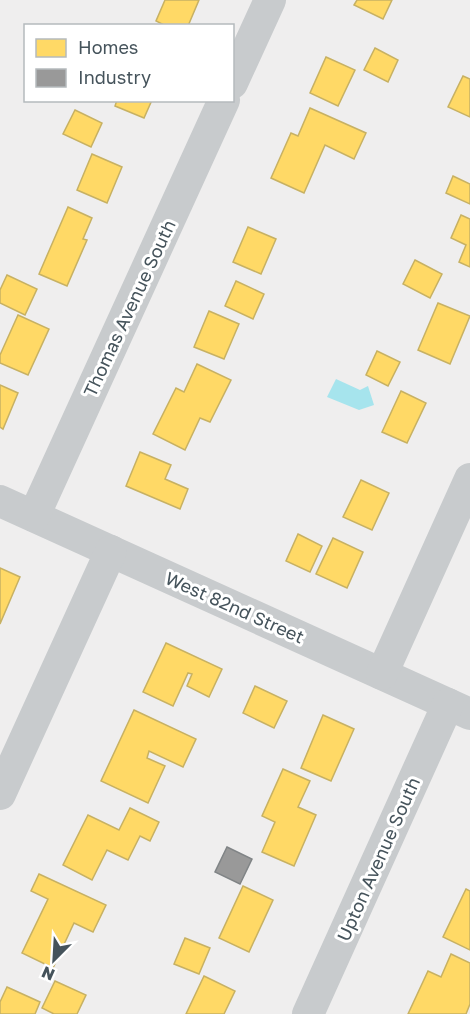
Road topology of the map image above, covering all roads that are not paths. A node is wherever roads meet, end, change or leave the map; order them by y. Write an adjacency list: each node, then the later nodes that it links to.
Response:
1 (270, 0): 2 (street)
2 (234, 79)
3 (223, 102): 6 (street, Thomas Avenue South)
4 (470, 479): 8 (street)
5 (0, 501): 6 (street, West 82nd Street)
6 (34, 516): 7 (street, West 82nd Street)
7 (111, 551): 8 (street, West 82nd Street); 10 (street)
8 (382, 674): 9 (street, West 82nd Street)
9 (459, 709): 11 (street, Upton Avenue South)
10 (0, 794)
11 (308, 1014)

